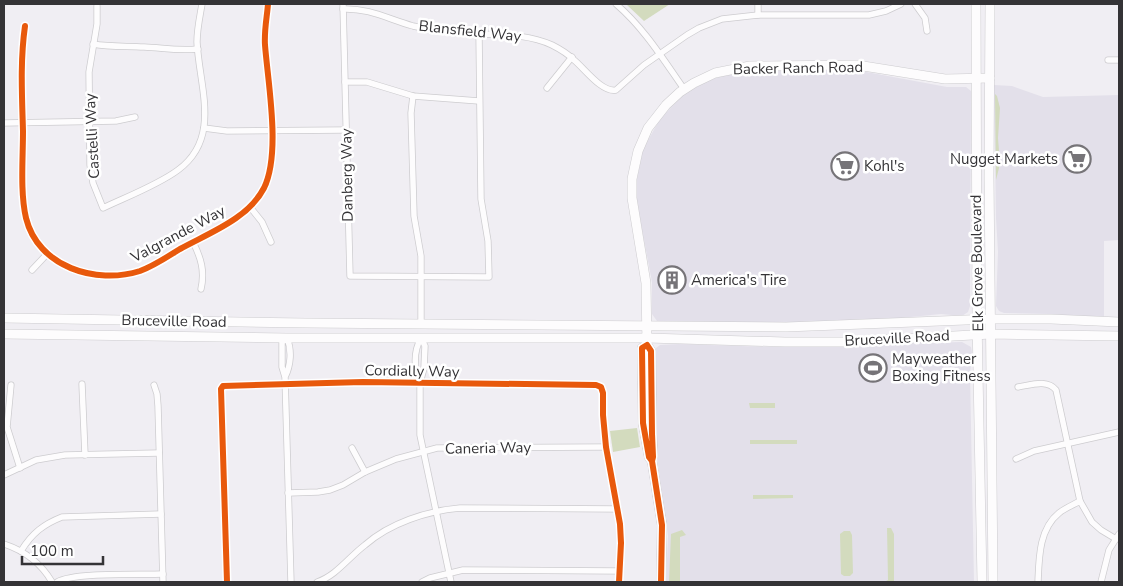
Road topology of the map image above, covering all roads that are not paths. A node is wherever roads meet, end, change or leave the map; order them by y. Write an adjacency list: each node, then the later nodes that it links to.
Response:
1 (202, 4): 16 (street, Castelli Way)
2 (268, 4): 33 (street, Valgrande Way)
3 (616, 4): 17 (street)
4 (758, 4): 11 (street)
5 (901, 4): 11 (street)
6 (915, 4): 13 (street)
7 (976, 4): 21 (main road, Elk Grove Boulevard)
8 (990, 4): 22 (main road, Elk Grove Boulevard)
9 (97, 6): 15 (street, Castelli Way)
10 (343, 6): 14 (street, Blansfield Way); 23 (street, Danberg Way)
11 (758, 15): 17 (street)
12 (25, 26): 29 (street, Valgrande Way)
13 (927, 31)
14 (478, 34): 18 (street, Blansfield Way); 27 (street)
15 (93, 44): 16 (street); 30 (street, Castelli Way)
16 (198, 48): 32 (street, Castelli Way)
17 (660, 54): 18 (street, Blansfield Way); 25 (street)
18 (572, 57): 24 (street)
19 (1108, 60): 20 (street)
20 (1119, 60)
21 (977, 78): 22 (main road, Backer Ranch Road); 25 (main road, Backer Ranch Road); 44 (main road, Elk Grove Boulevard)
22 (990, 78): 43 (main road, Elk Grove Boulevard)
23 (344, 82): 26 (street); 34 (street, Danberg Way)
24 (547, 88)
25 (684, 89): 50 (main road, Backer Ranch Road)
26 (413, 96): 27 (street); 40 (street)
27 (479, 101): 40 (street)
28 (135, 117): 30 (street)
29 (23, 122): 30 (street); 31 (street); 38 (street, Valgrande Way)
30 (90, 122): 32 (street, Castelli Way)
31 (4, 123)
32 (204, 128): 33 (street)
33 (271, 130): 34 (street); 35 (street, Valgrande Way)
34 (346, 130): 40 (street, Danberg Way)
35 (250, 207): 36 (street, Valgrande Way); 37 (street)
36 (193, 242): 38 (street, Valgrande Way); 41 (street)
37 (271, 242)
38 (47, 254): 39 (street)
39 (32, 270)
40 (420, 276): 47 (street)
41 (200, 289)
42 (4, 318): 46 (main road, Bruceville Road)
43 (991, 319): 44 (main road, Bruceville Road); 45 (main road, Bruceville Road); 54 (main road, Elk Grove Boulevard)
44 (977, 320): 49 (main road, Bruceville Road); 53 (main road, Elk Grove Boulevard)
45 (1119, 322)
46 (344, 323): 47 (main road, Bruceville Road); 56 (main road, Bruceville Road)
47 (421, 324): 48 (main road, Bruceville Road)
48 (480, 324): 50 (main road, Bruceville Road); 57 (main road, Bruceville Road)
49 (859, 324): 51 (main road, Bruceville Road); 60 (main road, Bruceville Road)
50 (648, 325): 51 (main road, Bruceville Road); 59 (main road, Backer Ranch Road)
51 (786, 327): 58 (main road, Bruceville Road)
52 (4, 334): 56 (main road, Bruceville Road)
53 (978, 334): 54 (main road, Bruceville Road); 60 (main road, Bruceville Road); 99 (main road, Elk Grove Boulevard)
54 (991, 334): 55 (main road, Bruceville Road); 100 (main road, Elk Grove Boulevard)
55 (1119, 336)
56 (287, 338): 57 (main road, Bruceville Road); 61 (street)
57 (421, 338): 59 (main road, Bruceville Road); 62 (street)
58 (721, 340): 59 (main road, Bruceville Road); 60 (main road, Bruceville Road)
59 (647, 342): 98 (main road, Backer Ranch Road)
60 (794, 342)
61 (285, 381): 62 (street, Cordially Way); 78 (street); 92 (street, Cordially Way)
62 (420, 383): 69 (street, Cordially Way); 71 (street)
63 (82, 384): 73 (street)
64 (11, 385): 75 (street)
65 (154, 385): 72 (street)
66 (1018, 387): 68 (street)
67 (1119, 432): 68 (street)
68 (1067, 444): 74 (street); 79 (street)
69 (606, 447): 71 (street, Caneria Way); 80 (street, Cordially Way)
70 (352, 448): 76 (street)
71 (423, 452): 76 (street, Caneria Way); 81 (street)
72 (160, 453): 73 (street); 82 (street)
73 (85, 455): 75 (street)
74 (1016, 459)
75 (20, 468): 77 (street)
76 (365, 472): 78 (street, Caneria Way)
77 (4, 475)
78 (288, 493): 93 (street)
79 (1080, 501): 83 (street); 101 (street)
80 (618, 509): 81 (street); 86 (street, Cordially Way)
81 (435, 512): 87 (street); 94 (street)
82 (161, 514): 85 (street); 88 (street)
83 (1118, 537): 102 (street)
84 (4, 544): 85 (street)
85 (21, 551): 89 (street)
86 (619, 571): 87 (street); 97 (street, Cordially Way)
87 (449, 573): 95 (street); 96 (street)
88 (163, 574): 90 (street); 91 (street)
89 (52, 582)
90 (57, 582)
91 (163, 582)
92 (227, 582)
93 (291, 582)
94 (317, 582)
95 (422, 582)
96 (451, 582)
97 (618, 582)
98 (661, 582)
99 (982, 582)
100 (993, 582)
101 (1038, 582)
102 (1101, 582)

